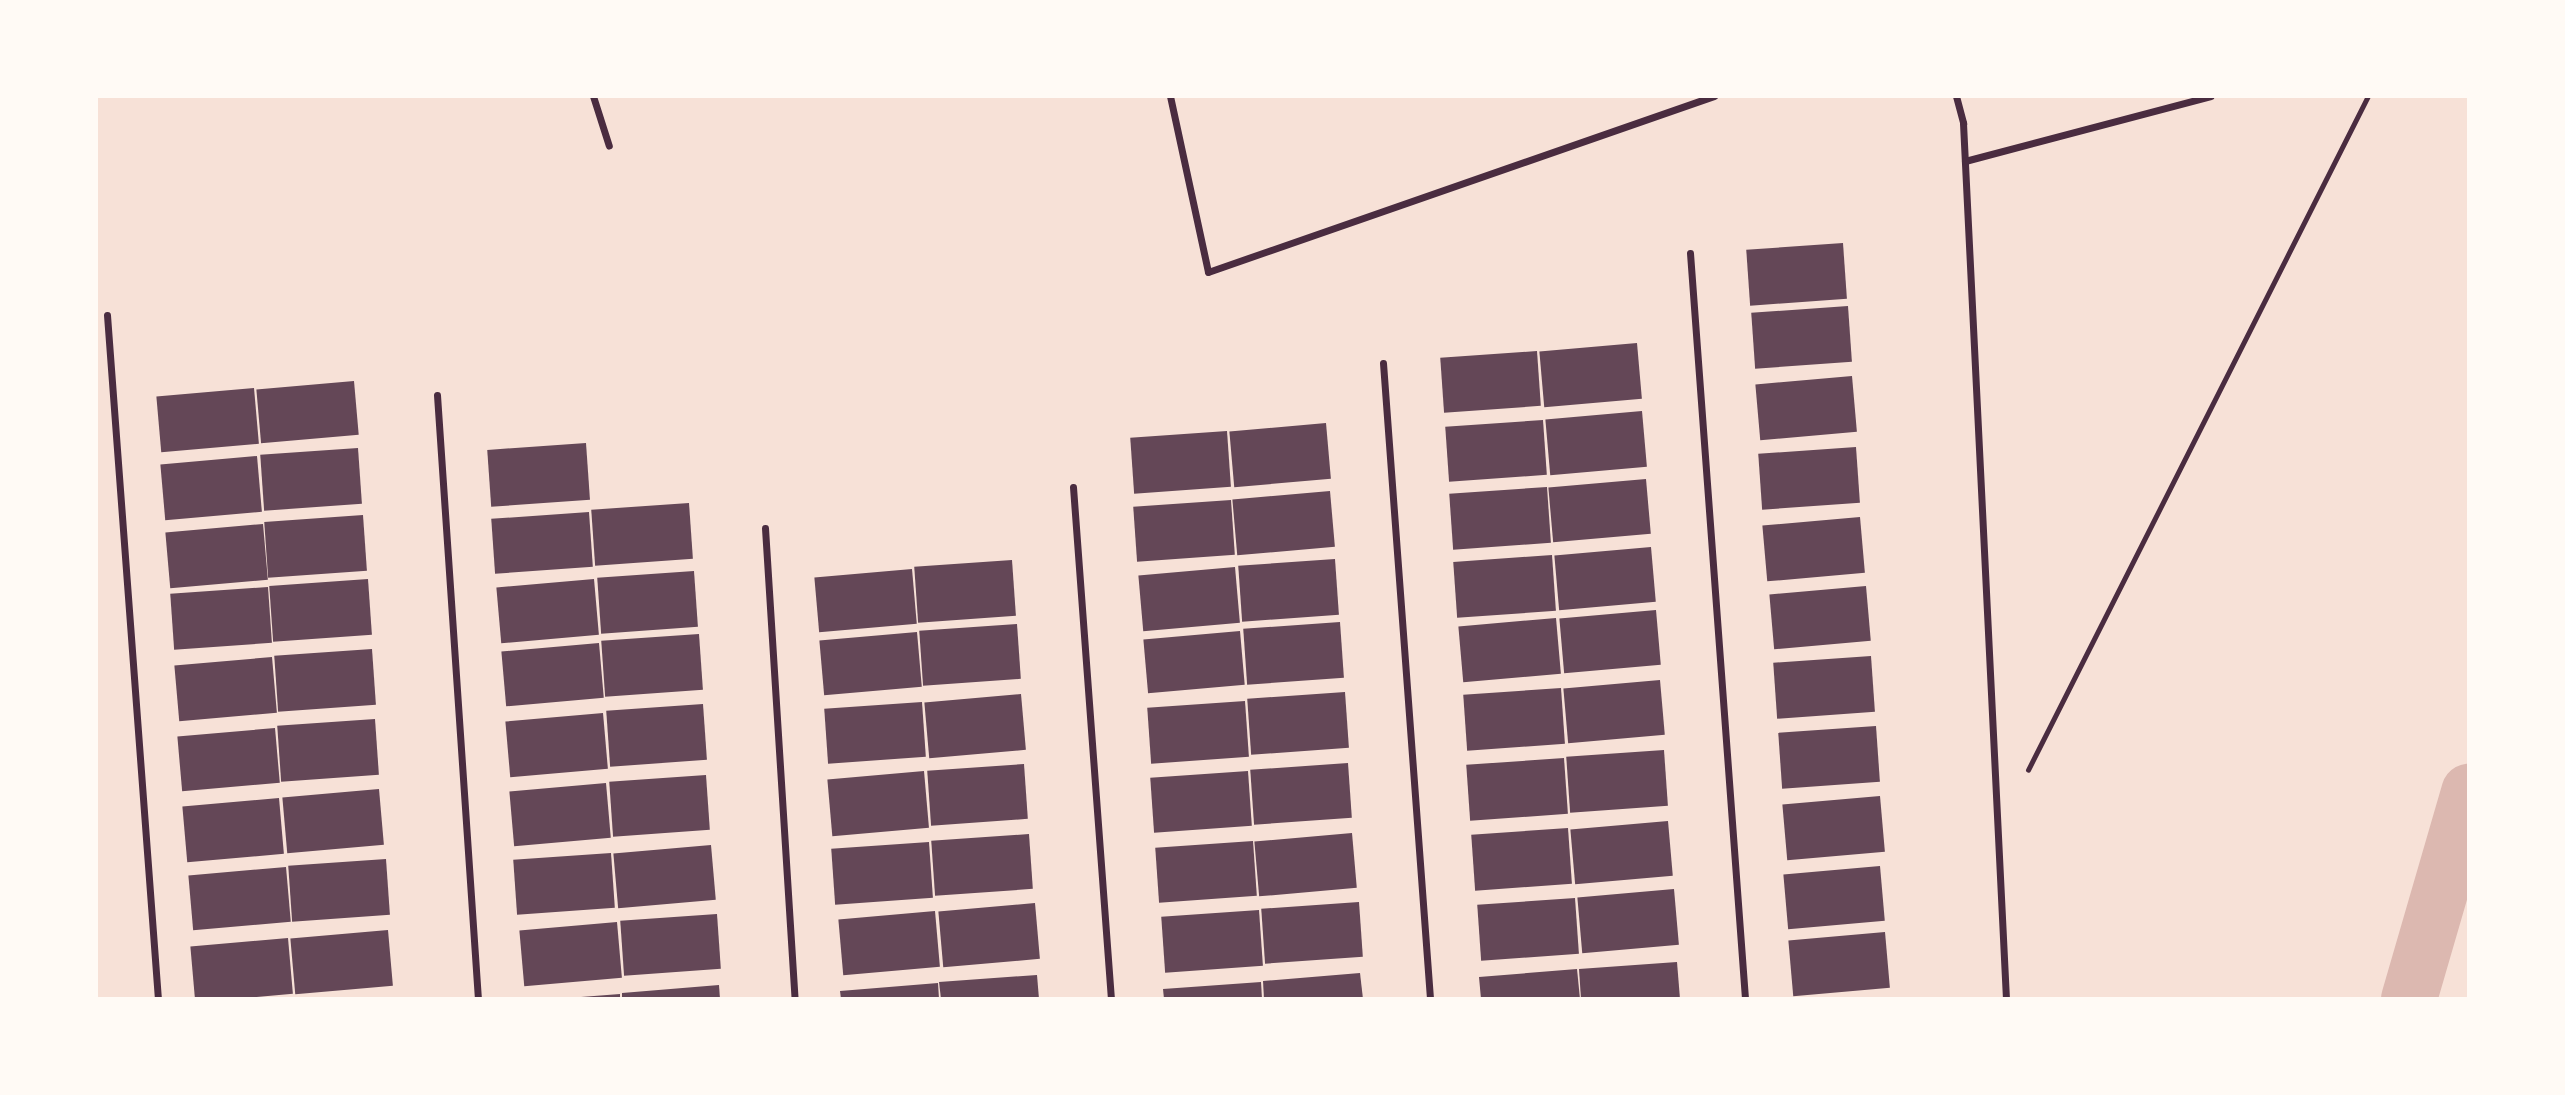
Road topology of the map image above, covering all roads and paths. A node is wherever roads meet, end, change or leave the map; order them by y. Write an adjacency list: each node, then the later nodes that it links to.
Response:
1 (593, 96): 7 (street)
2 (1170, 96): 3 (street)
3 (1714, 96)
4 (1956, 96): 8 (street)
5 (2211, 96): 8 (street)
6 (2368, 96): 15 (path)
7 (609, 146)
8 (1965, 161): 22 (street)
9 (1690, 253): 21 (street)
10 (107, 315): 16 (street)
11 (1383, 363): 20 (street)
12 (438, 395): 17 (street)
13 (1073, 487): 19 (street)
14 (765, 528): 18 (street)
15 (2023, 780)
16 (158, 999)
17 (478, 999)
18 (795, 999)
19 (1111, 999)
20 (1430, 999)
21 (1745, 999)
22 (2006, 999)

